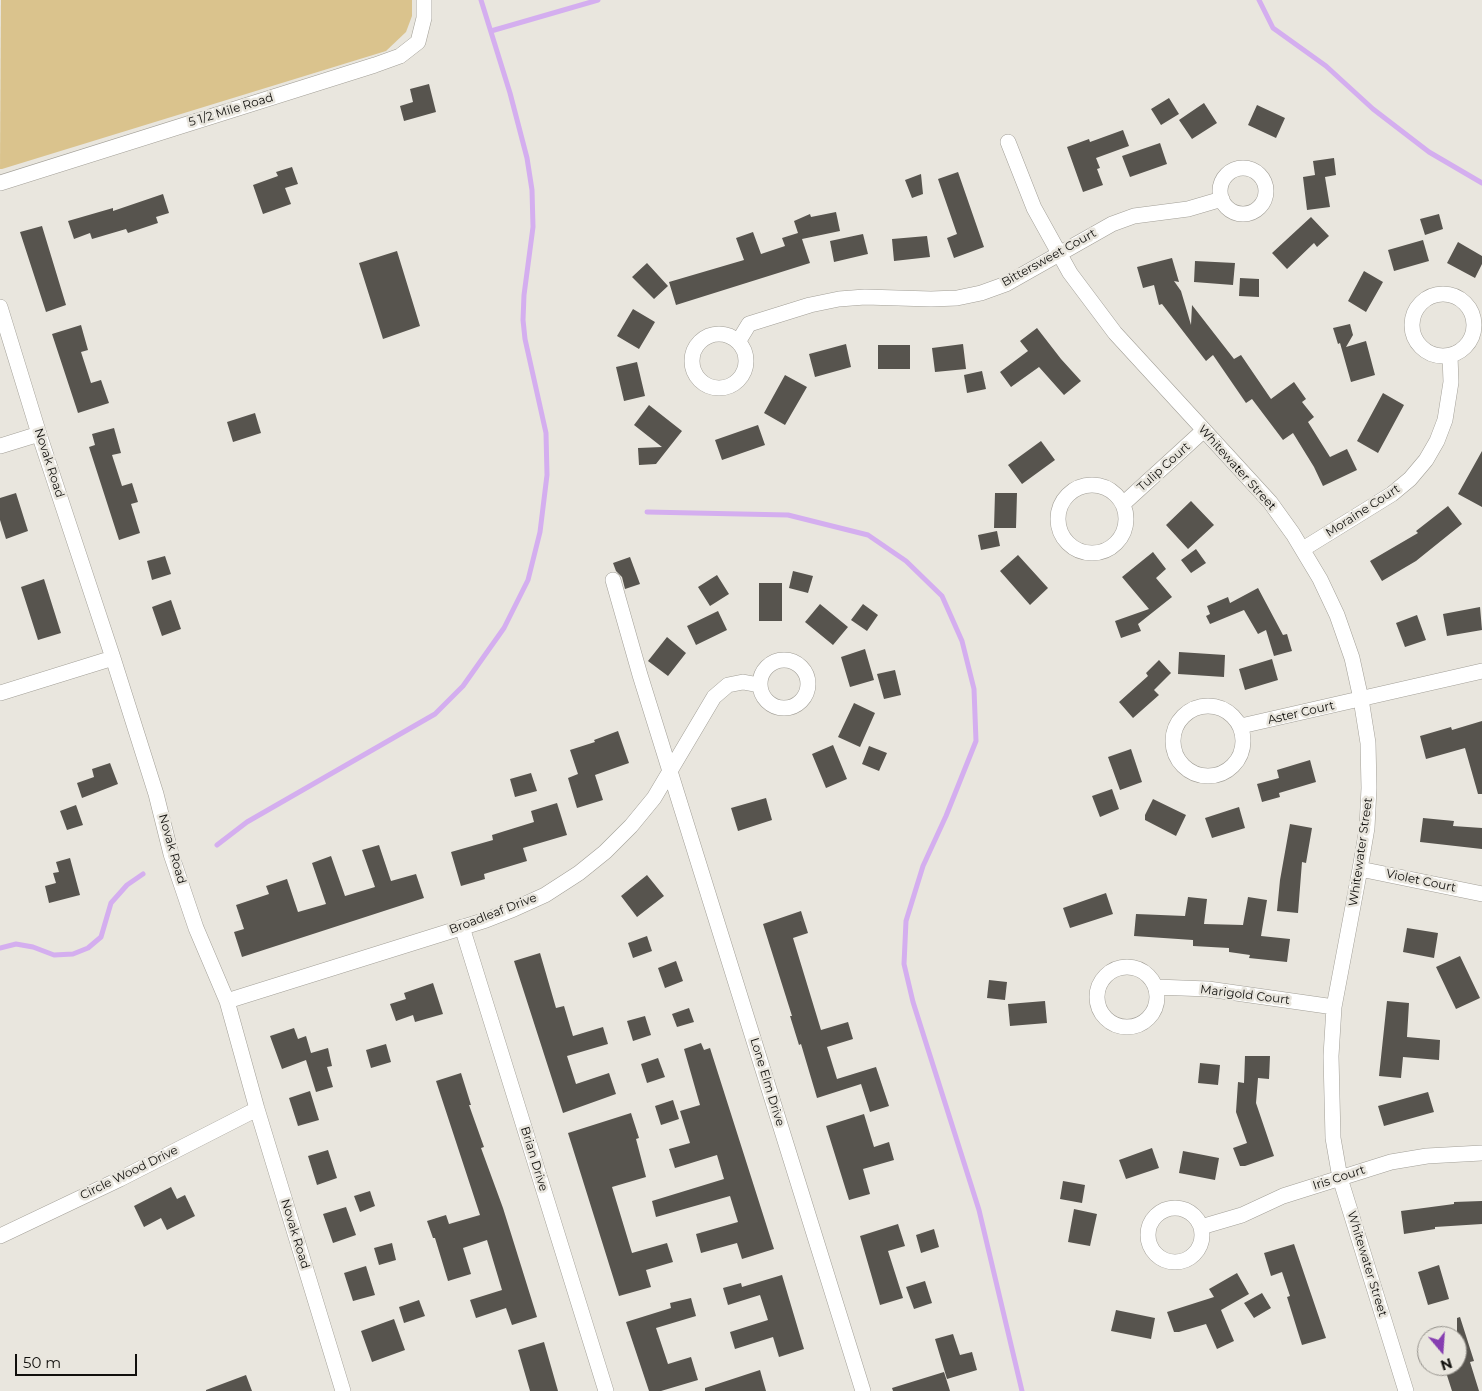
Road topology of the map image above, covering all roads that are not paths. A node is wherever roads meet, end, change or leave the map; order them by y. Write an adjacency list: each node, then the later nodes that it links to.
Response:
1 (424, 0): 3 (street, 5 1/2 Mile Road)
2 (1008, 142): 5 (street, Whitewater Street)
3 (0, 182)
4 (1222, 199): 5 (street, Bittersweet Court)
5 (1058, 253): 7 (street, Bittersweet Court); 9 (street, Whitewater Street)
6 (0, 307): 10 (street, Novak Road)
7 (738, 342)
8 (1450, 356): 8 (street); 13 (street, Moraine Court)
9 (1204, 430): 12 (street, Tulip Court); 13 (street, Whitewater Street)
10 (39, 434): 11 (street); 15 (street, Novak Road)
11 (0, 446)
12 (1123, 504): 12 (street)
13 (1303, 549): 19 (street, Whitewater Street)
14 (612, 580): 21 (street, Lone Elm Drive)
15 (113, 658): 18 (street); 26 (street, Novak Road)
16 (1482, 671): 19 (street, Aster Court)
17 (759, 685): 21 (street, Broadleaf Drive)
18 (0, 694)
19 (1362, 699): 20 (street, Aster Court); 22 (street, Whitewater Street)
20 (1241, 726): 20 (street)
21 (671, 772): 24 (street, Broadleaf Drive); 35 (street, Lone Elm Drive)
22 (1360, 868): 23 (street, Violet Court); 27 (street, Whitewater Street)
23 (1482, 894)
24 (462, 927): 26 (street, Broadleaf Drive); 34 (street, Brian Drive)
25 (1156, 987): 25 (street); 27 (street, Marigold Court)
26 (227, 1001): 28 (street, Novak Road)
27 (1334, 1007): 30 (street, Whitewater Street)
28 (257, 1109): 32 (street, Circle Wood Drive); 33 (street, Novak Road)
29 (1482, 1153): 30 (street, Iris Court)
30 (1340, 1178): 31 (street, Iris Court); 36 (street, Whitewater Street)
31 (1201, 1227)
32 (0, 1236)
33 (343, 1391)
34 (606, 1391)
35 (863, 1391)
36 (1406, 1391)

